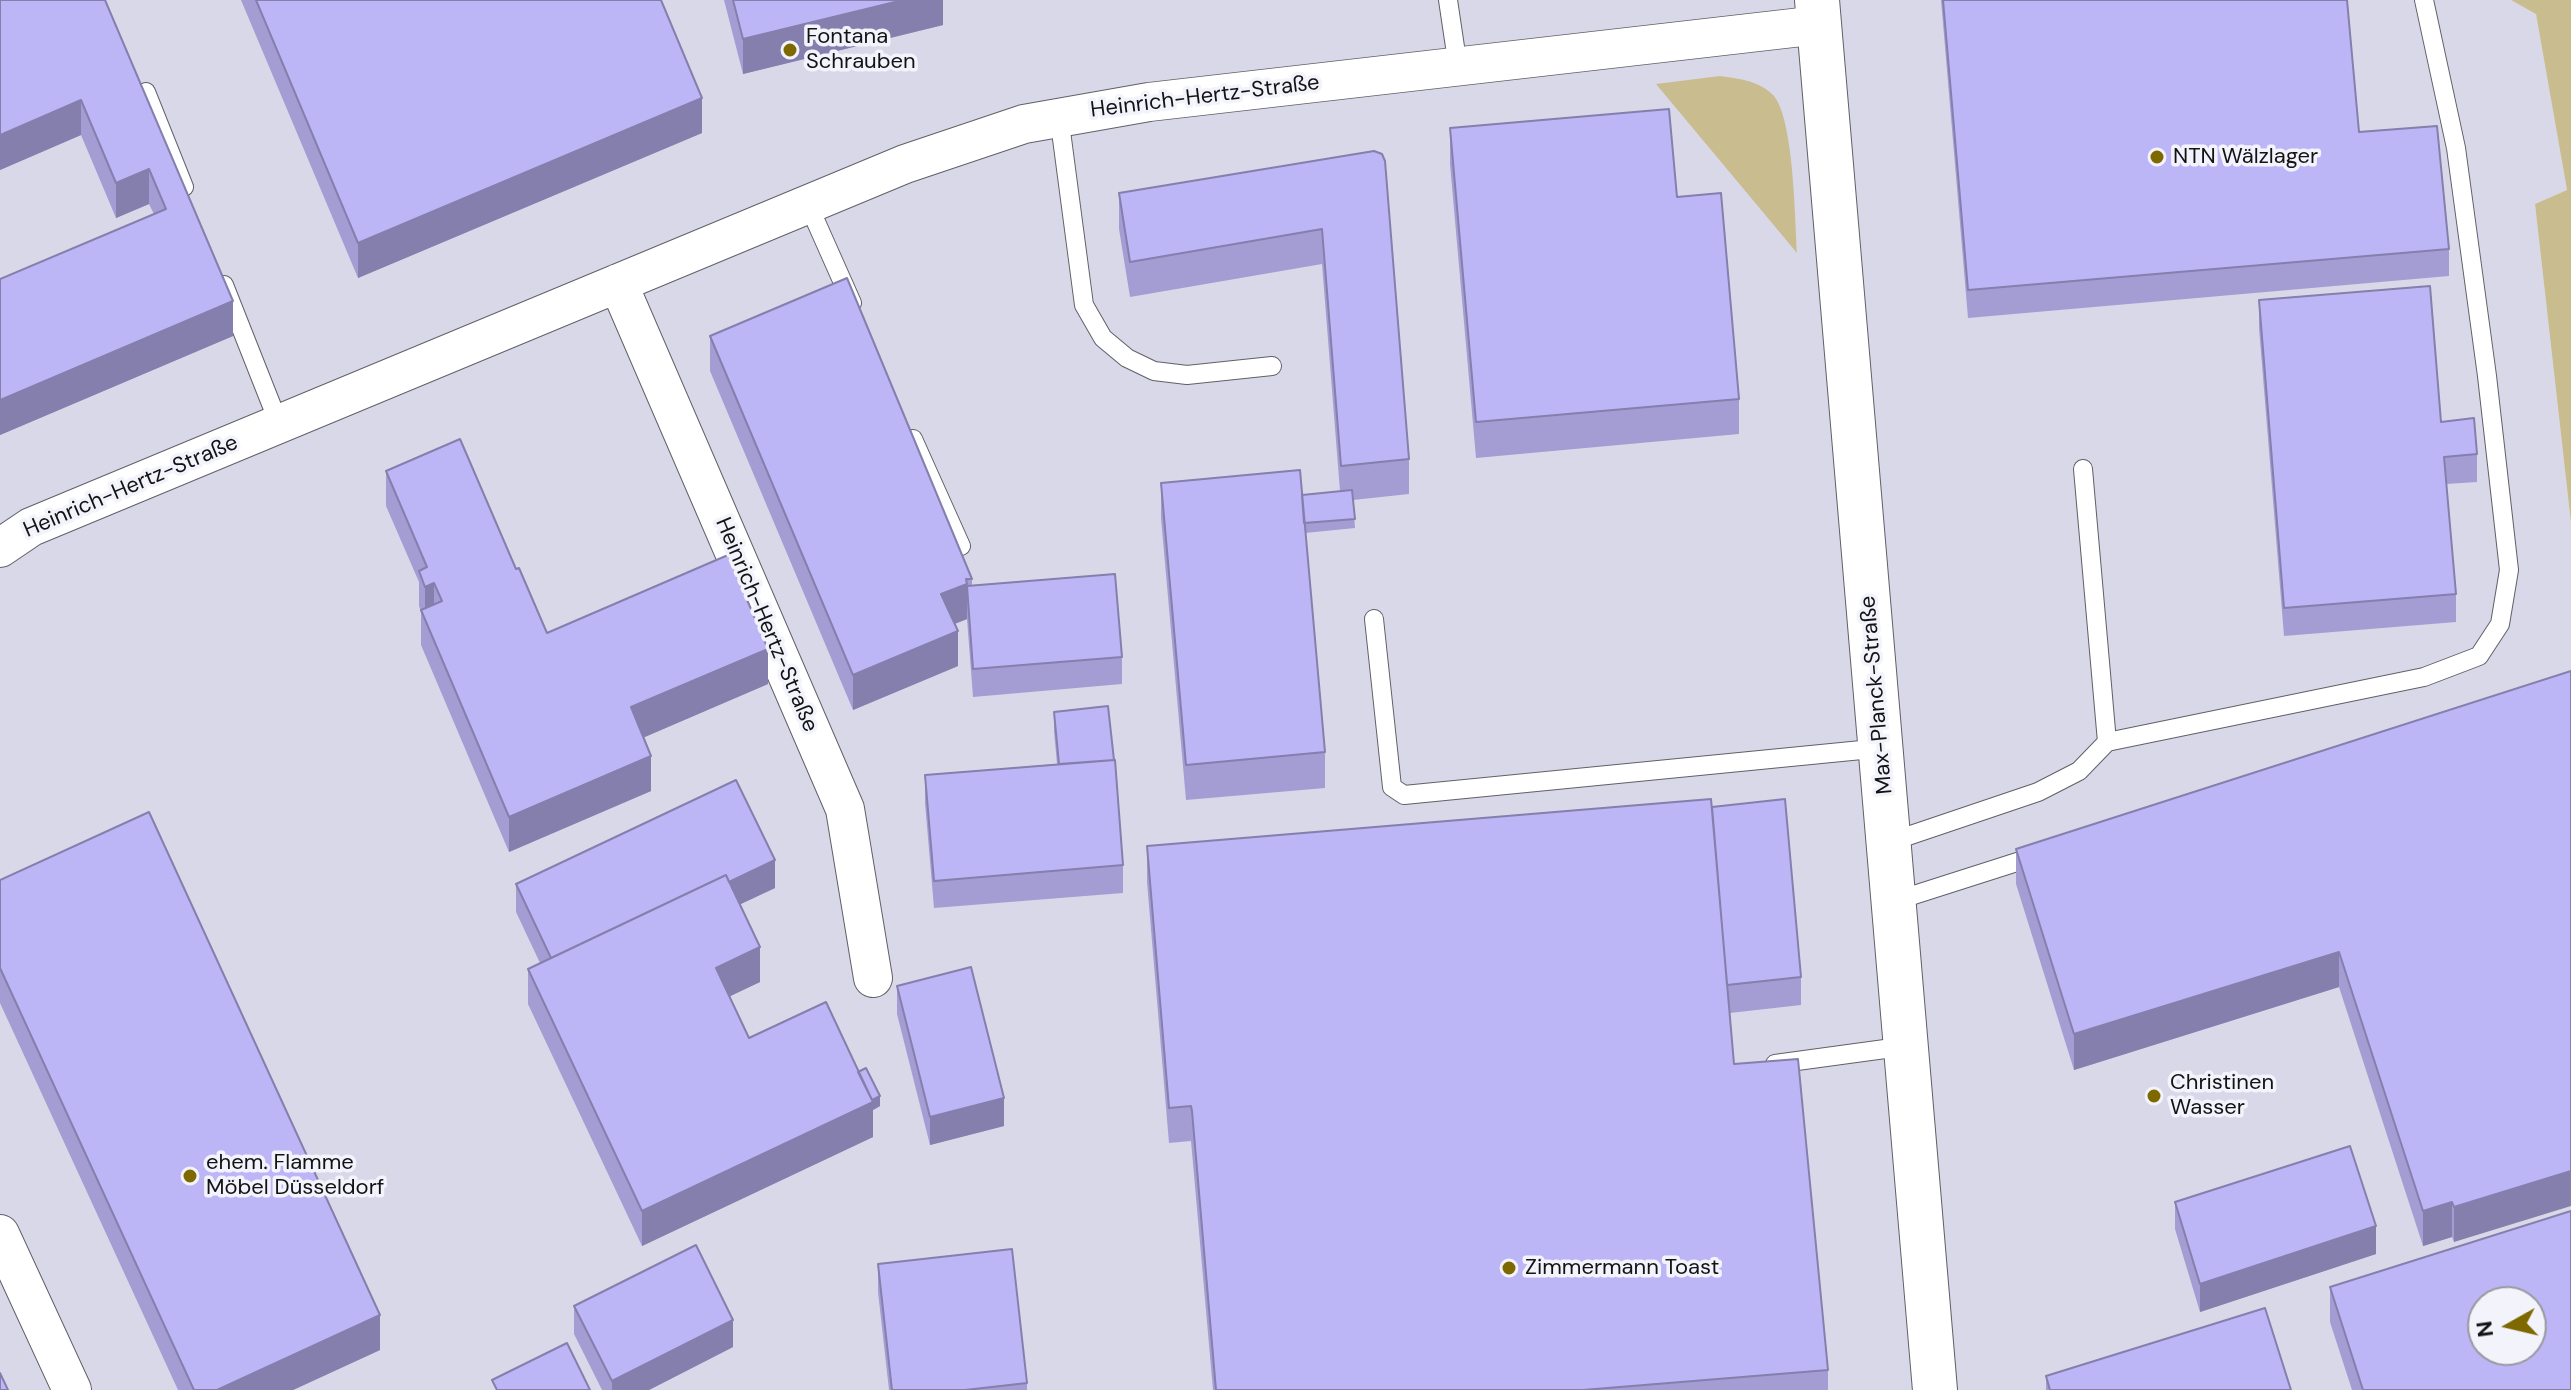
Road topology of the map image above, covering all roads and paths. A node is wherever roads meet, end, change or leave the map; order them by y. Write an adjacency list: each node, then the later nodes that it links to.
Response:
1 (1448, 0): 4 (lane)
2 (2424, 0): 19 (lane)
3 (1818, 13): 4 (street, Heinrich-Hertz-Straße); 20 (street, Max-Planck-Straße)
4 (1458, 67): 6 (street, Heinrich-Hertz-Straße)
5 (146, 92): 8 (lane)
6 (1059, 116): 7 (street, Heinrich-Hertz-Straße); 12 (lane)
7 (808, 204): 10 (street, Heinrich-Hertz-Straße); 11 (lane)
8 (192, 207)
9 (215, 265): 14 (lane)
10 (618, 283): 14 (street, Heinrich-Hertz-Straße); 24 (street, Heinrich-Hertz-Straße)
11 (859, 318)
12 (1272, 366)
13 (904, 418): 16 (lane)
14 (279, 424): 17 (street, Heinrich-Hertz-Straße)
15 (2083, 469): 19 (lane)
16 (961, 546)
17 (0, 548)
18 (1374, 619): 20 (lane)
19 (2107, 742): 21 (lane)
20 (1882, 748): 21 (street, Max-Planck-Straße)
21 (1890, 842): 23 (street, Max-Planck-Straße)
22 (2060, 848): 23 (lane)
23 (1895, 901): 25 (street, Max-Planck-Straße)
24 (873, 978)
25 (1907, 1046): 26 (lane); 29 (street, Max-Planck-Straße)
26 (1771, 1065)
27 (0, 1234): 28 (street)
28 (72, 1390)
29 (1935, 1390)

